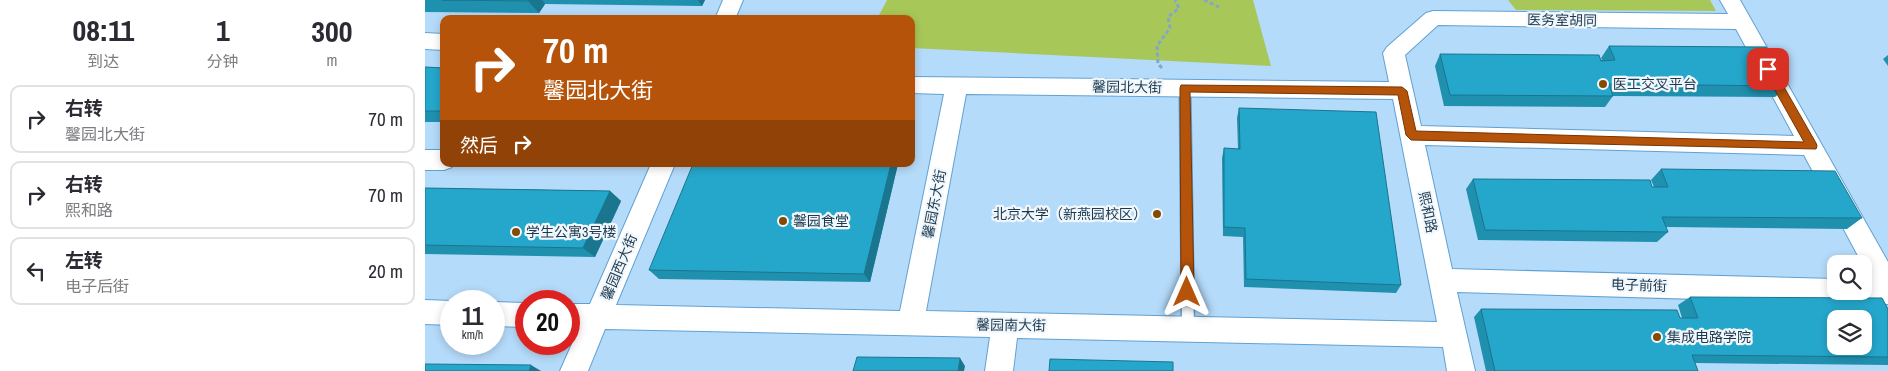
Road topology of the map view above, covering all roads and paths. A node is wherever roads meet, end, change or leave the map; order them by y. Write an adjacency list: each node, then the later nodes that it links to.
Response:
1 (733, 0): 6 (street)
2 (1175, 0): 13 (path)
3 (1204, 0): 5 (path)
4 (1730, 0): 7 (street)
5 (1219, 7)
6 (727, 15)
7 (1742, 22): 10 (street, 医务室胡同); 16 (street)
8 (425, 41): 9 (street)
9 (440, 42)
10 (1394, 53): 14 (street, 熙和路)
11 (915, 85): 12 (street, 馨园北大街)
12 (957, 85): 13 (street, 馨园北大街); 29 (street, 馨园东大街)
13 (1185, 88): 14 (street, 馨园北大街); 31 (lane)
14 (1402, 91): 15 (street, 熙和路)
15 (1411, 135): 16 (street); 20 (street, 熙和路)
16 (1812, 146): 21 (street)
17 (425, 160): 18 (street)
18 (440, 160)
19 (662, 167): 28 (street, 馨园西大街)
20 (1442, 280): 22 (street, 电子前街); 32 (street, 熙和路)
21 (1888, 286)
22 (1827, 291)
23 (1872, 291): 24 (street)
24 (1888, 292)
25 (425, 312): 26 (street)
26 (440, 313)
27 (580, 316): 28 (street, 馨园南大街)
28 (598, 316): 29 (street, 馨园南大街); 33 (street, 馨园西大街)
29 (911, 323): 30 (street, 馨园南大街)
30 (1005, 325): 31 (street, 馨园南大街); 34 (street)
31 (1188, 329): 32 (street, 馨园南大街)
32 (1453, 335): 35 (street, 熙和路)
33 (574, 371)
34 (999, 371)
35 (1461, 371)

